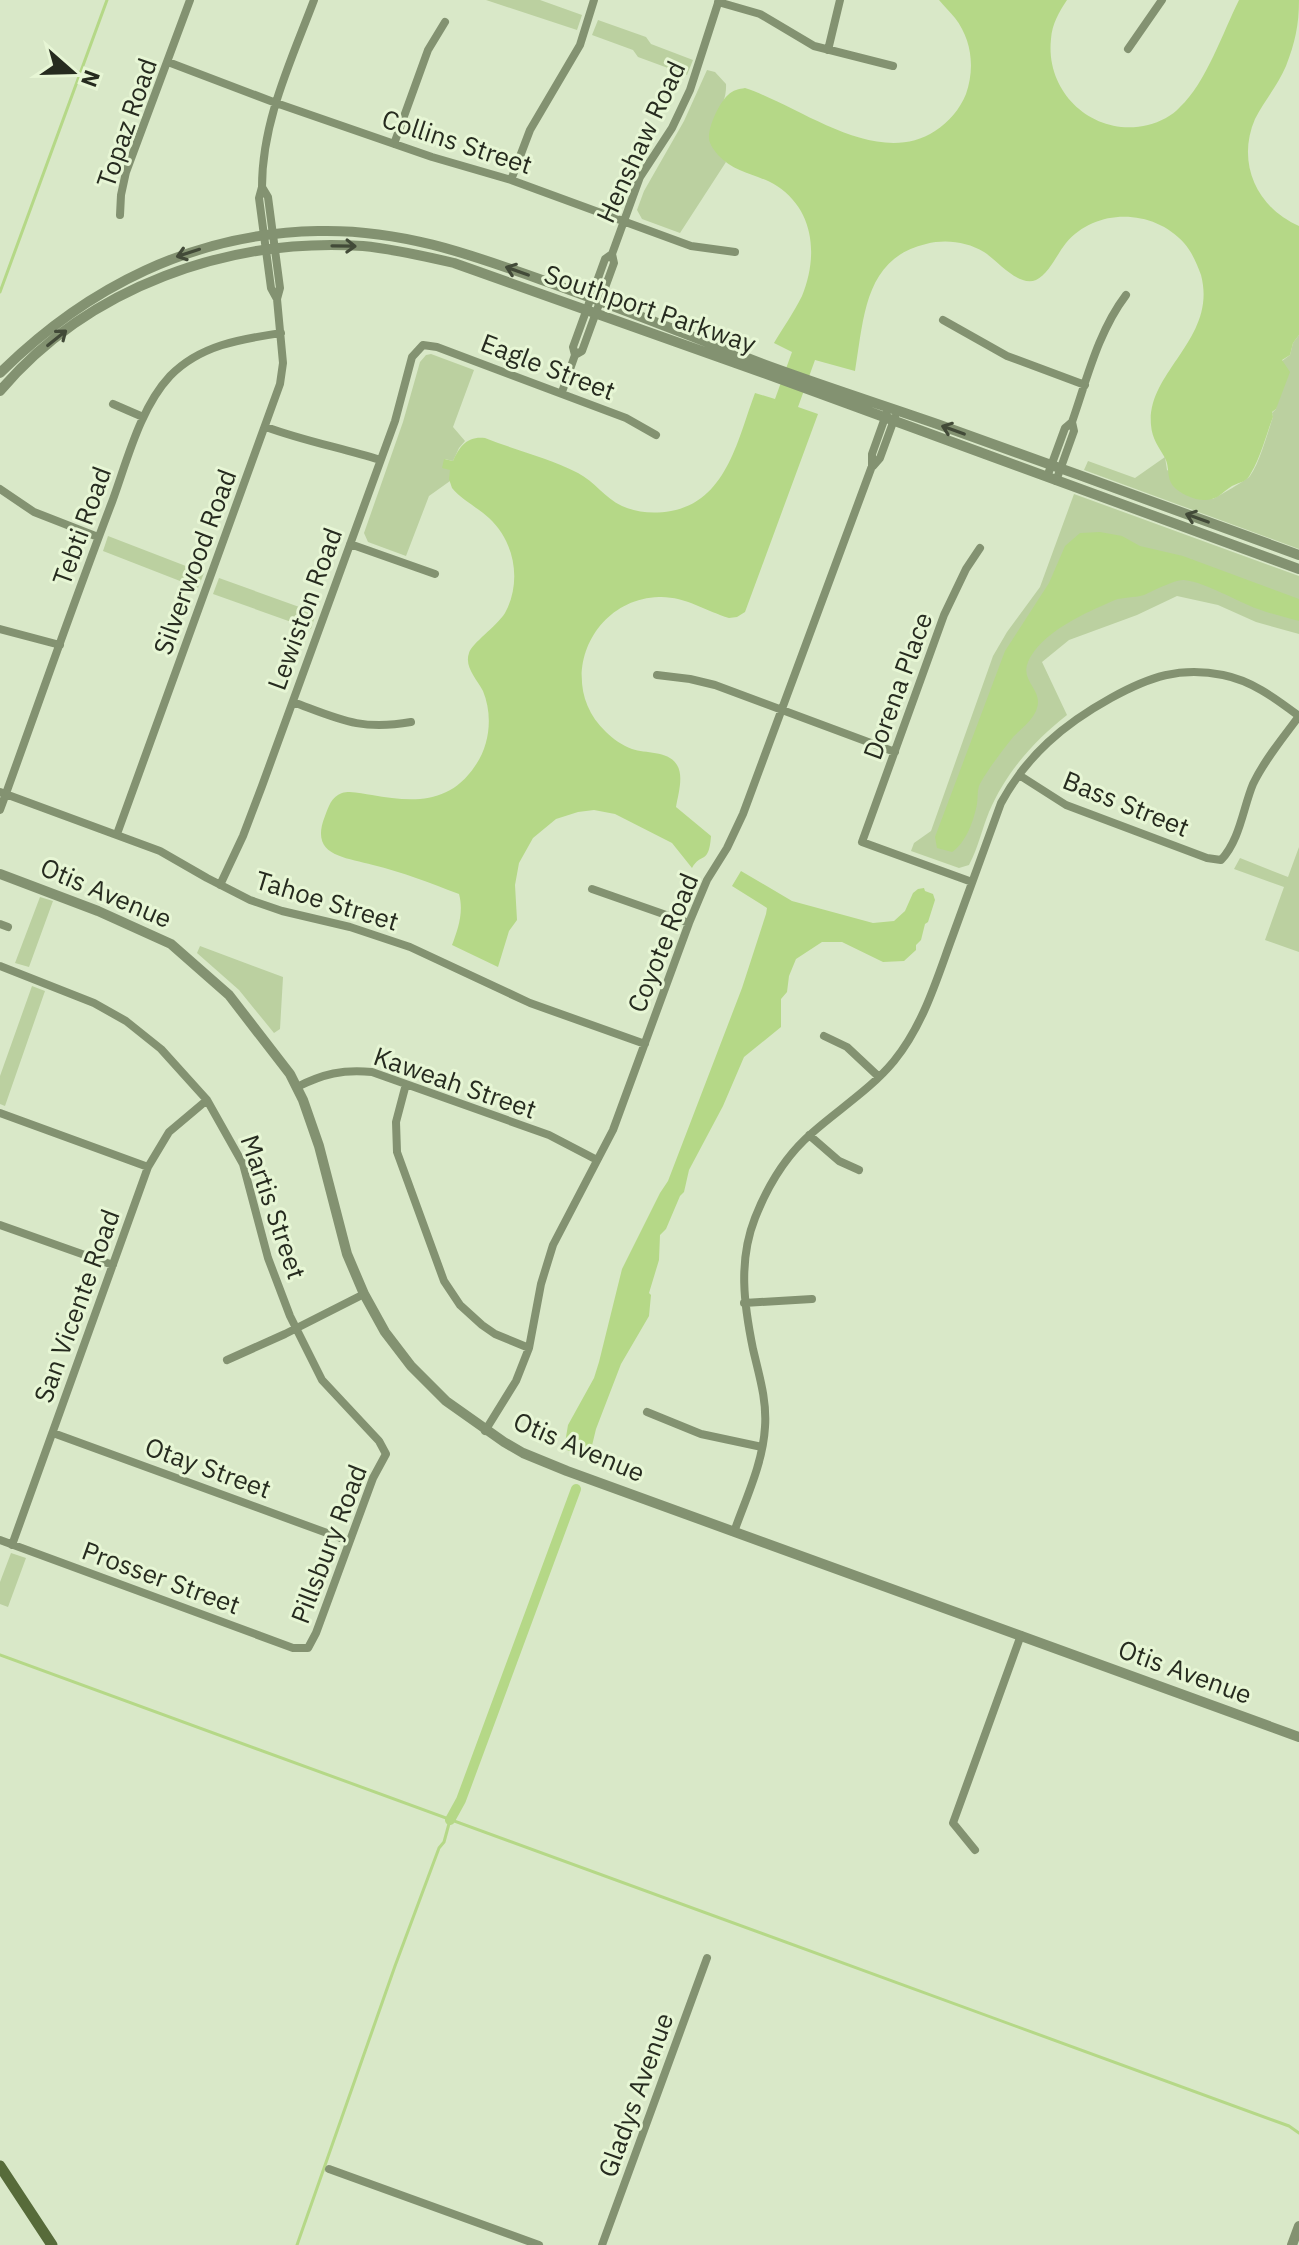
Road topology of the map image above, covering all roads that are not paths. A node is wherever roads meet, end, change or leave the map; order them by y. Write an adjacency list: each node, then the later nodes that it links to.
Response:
1 (190, 0): 10 (street, Topaz Road)
2 (314, 0): 12 (street, Silverwood Road)
3 (594, 0): 14 (street)
4 (840, 0): 9 (street)
5 (1162, 0): 8 (street)
6 (718, 1): 9 (street); 16 (street, Henshaw Road)
7 (445, 22): 13 (street)
8 (1128, 49)
9 (828, 50): 11 (street)
10 (168, 62): 12 (street, Collins Street); 15 (street, Topaz Road)
11 (893, 66)
12 (276, 103): 13 (street, Collins Street); 17 (street, Silverwood Road)
13 (394, 144): 14 (street, Collins Street)
14 (511, 180): 16 (street, Collins Street)
15 (120, 215)
16 (624, 222): 19 (street, Collins Street); 21 (street, Henshaw Road)
17 (269, 235): 18 (street, Silverwood Road); 21 (street, Southport Parkway, one-way to 17); 27 (street, Southport Parkway, one-way to 27)
18 (270, 249): 22 (street, Southport Parkway, one-way to 22); 24 (street, Silverwood Road); 29 (street, Southport Parkway, one-way to 18)
19 (735, 252)
20 (1126, 295): 28 (street)
21 (595, 299): 22 (street, Henshaw Road); 26 (street, Southport Parkway)
22 (590, 312): 26 (street, Southport Parkway); 30 (street, Henshaw Road)
23 (943, 320): 28 (street)
24 (281, 333): 33 (street, Tebti Road); 34 (street, Silverwood Road)
25 (423, 345): 30 (street, Eagle Street); 36 (street, Lewiston Road)
26 (773, 372): 32 (street, Southport Parkway)
27 (0, 373)
28 (1085, 385): 37 (street)
29 (0, 391)
30 (562, 392): 35 (street, Eagle Street)
31 (113, 404): 33 (street)
32 (891, 414): 37 (street, Southport Parkway, one-way to 32); 38 (street, Southport Parkway); 50 (street, Coyote Road)
33 (143, 417): 40 (street, Tebti Road)
34 (266, 427): 36 (street); 57 (street, Silverwood Road)
35 (656, 435)
36 (380, 460): 41 (street, Lewiston Road)
37 (1056, 467): 38 (street); 43 (street, Southport Parkway, one-way to 37)
38 (1052, 479): 44 (street, Southport Parkway)
39 (0, 489): 40 (street)
40 (98, 537): 47 (street, Tebti Road)
41 (350, 544): 45 (street); 49 (street, Lewiston Road)
42 (980, 548): 53 (street, Dorena Place)
43 (1299, 555)
44 (1299, 569)
45 (435, 574)
46 (0, 629): 47 (street)
47 (60, 645): 55 (street, Tebti Road)
48 (657, 675): 50 (street)
49 (293, 702): 52 (street); 60 (street, Lewiston Road)
50 (783, 711): 53 (street); 62 (street, Coyote Road)
51 (1299, 716): 54 (street); 54 (street, Bass Street)
52 (411, 722)
53 (895, 752): 59 (street, Dorena Place)
54 (1019, 775): 59 (street)
55 (3, 793): 56 (street, Tebti Road); 57 (street, Tahoe Street)
56 (0, 810)
57 (117, 834): 60 (street, Tahoe Street)
58 (0, 874): 68 (street, Otis Avenue)
59 (972, 882): 66 (street)
60 (220, 885): 65 (street, Tahoe Street)
61 (592, 889): 62 (street)
62 (689, 923): 65 (street, Coyote Road)
63 (0, 966): 69 (street, Martis Street)
64 (824, 1036): 66 (street)
65 (645, 1044): 72 (street, Coyote Road)
66 (879, 1077): 71 (street)
67 (406, 1084): 68 (street, Kaweah Street); 72 (street, Kaweah Street); 81 (street)
68 (297, 1087): 77 (street, Otis Avenue)
69 (207, 1100): 73 (street, San Vicente Road); 80 (street, Martis Street)
70 (0, 1113): 73 (street)
71 (809, 1135): 74 (street); 79 (street)
72 (597, 1160): 81 (street, Coyote Road)
73 (148, 1167): 76 (street, San Vicente Road)
74 (859, 1170)
75 (0, 1225): 76 (street)
76 (113, 1265): 85 (street, San Vicente Road)
77 (364, 1294): 80 (street); 84 (street, Otis Avenue)
78 (812, 1299): 79 (street)
79 (744, 1303): 86 (street)
80 (297, 1328): 82 (street); 87 (street, Martis Street)
81 (529, 1348): 84 (street, Coyote Road)
82 (227, 1360)
83 (647, 1412): 86 (street)
84 (485, 1431): 88 (street, Otis Avenue)
85 (53, 1433): 90 (street, Otay Street); 91 (street, San Vicente Road)
86 (762, 1447): 88 (street)
87 (386, 1454): 90 (street, Pillsbury Road)
88 (734, 1532): 92 (street, Otis Avenue)
89 (0, 1540): 91 (street, Prosser Street)
90 (349, 1541): 93 (street, Pillsbury Road)
91 (12, 1545): 93 (street, Prosser Street)
92 (1021, 1635): 94 (street, Otis Avenue); 95 (street)
93 (308, 1648)
94 (1299, 1737)
95 (975, 1850)
96 (707, 1958): 102 (street, Gladys Avenue)
97 (0, 2166): 100 (main road)
98 (329, 2169): 101 (street)
99 (1299, 2226): 103 (street)
100 (52, 2245)
101 (539, 2245)
102 (602, 2245)
103 (1292, 2245)

